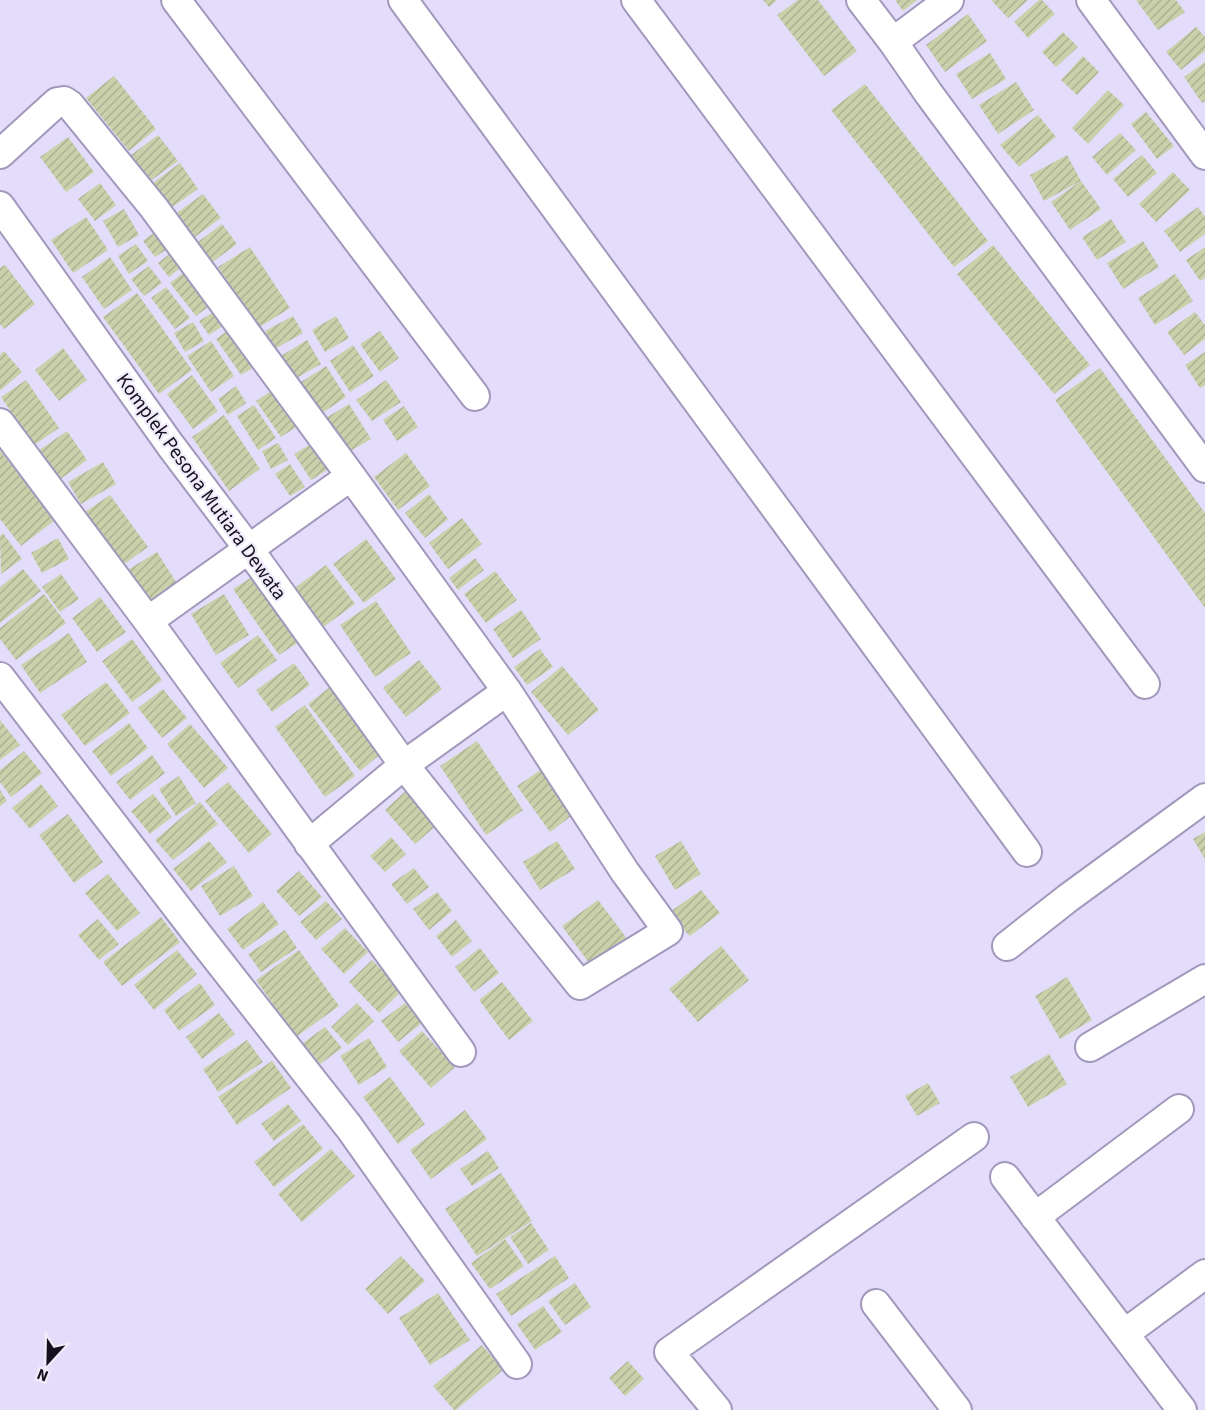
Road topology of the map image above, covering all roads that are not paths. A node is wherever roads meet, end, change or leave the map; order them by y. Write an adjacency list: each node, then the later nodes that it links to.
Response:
1 (176, 0): 11 (street)
2 (403, 0): 23 (street)
3 (636, 0): 18 (street)
4 (861, 0): 7 (street)
5 (949, 0): 7 (street)
6 (1090, 0): 9 (street)
7 (893, 42): 13 (street)
8 (0, 154): 14 (street)
9 (1205, 155)
10 (0, 206): 15 (street, Komplek Pesona Mutiara Dewata)
11 (475, 396)
12 (0, 423): 16 (street)
13 (1205, 468)
14 (351, 476): 15 (street); 19 (street)
15 (248, 548): 16 (street); 20 (street, Komplek Pesona Mutiara Dewata)
16 (148, 621): 22 (street)
17 (0, 677): 35 (street)
18 (1144, 684)
19 (507, 691): 20 (street); 20 (street, Komplek Pesona Mutiara Dewata)
20 (404, 765): 22 (street)
21 (1205, 798): 24 (street)
22 (309, 844): 27 (street)
23 (1027, 852)
24 (1007, 946)
25 (1205, 979): 26 (street)
26 (1090, 1047)
27 (462, 1052)
28 (1179, 1109): 31 (street)
29 (974, 1137): 36 (street)
30 (1005, 1178): 31 (street)
31 (1035, 1217): 34 (street)
32 (1205, 1274): 34 (street)
33 (876, 1304): 37 (street)
34 (1124, 1334): 38 (street)
35 (517, 1364)
36 (717, 1410)
37 (957, 1410)
38 (1182, 1410)

